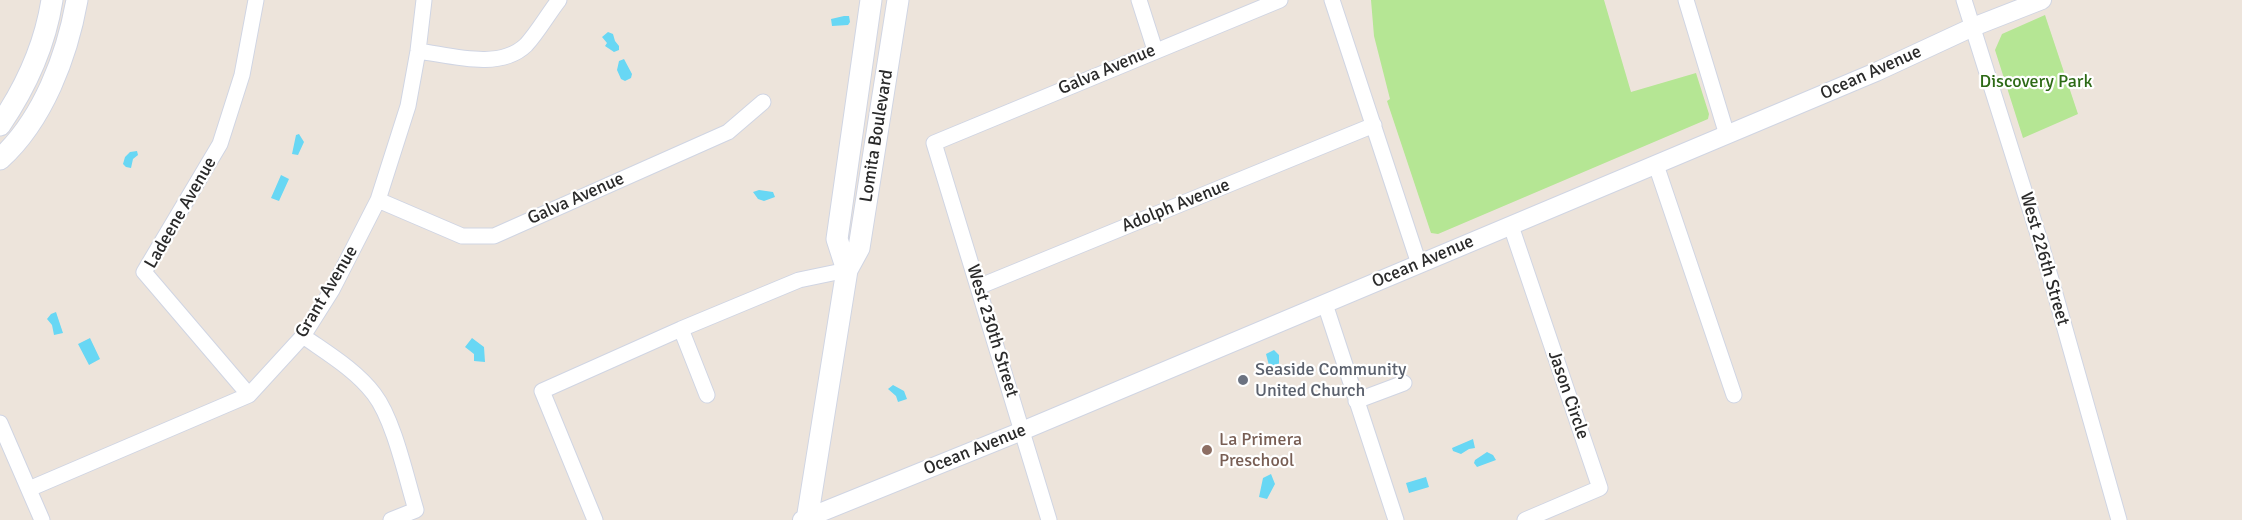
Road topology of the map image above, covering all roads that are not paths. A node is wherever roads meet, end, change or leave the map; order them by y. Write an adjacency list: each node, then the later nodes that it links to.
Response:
1 (51, 0): 19 (main road)
2 (77, 0): 22 (main road)
3 (256, 0): 33 (street, Ladeene Avenue)
4 (424, 0): 16 (street, Grant Avenue)
5 (559, 0): 16 (street)
6 (871, 0): 27 (main road, Lomita Boulevard)
7 (898, 0): 27 (main road, Lomita Boulevard)
8 (1139, 0): 15 (street)
9 (1280, 0): 15 (street, Galva Avenue)
10 (1332, 0): 18 (street)
11 (1686, 0): 20 (street)
12 (1964, 0): 14 (street, West 226th Street)
13 (2042, 0): 14 (street, Ocean Avenue)
14 (1973, 27): 20 (street, Ocean Avenue); 47 (street, West 226th Street)
15 (1155, 50): 21 (street, Galva Avenue)
16 (418, 51): 24 (street, Grant Avenue)
17 (763, 102): 24 (street, Galva Avenue)
18 (1374, 124): 26 (street); 28 (street, Adolph Avenue)
19 (0, 125)
20 (1727, 135): 23 (street, Ocean Avenue)
21 (934, 143): 28 (street, West 230th Street)
22 (0, 159)
23 (1656, 165): 25 (street, Ocean Avenue); 35 (street)
24 (378, 200): 31 (street, Grant Avenue)
25 (1511, 225): 26 (street, Ocean Avenue); 46 (street, Jason Circle)
26 (1419, 264): 29 (street, Ocean Avenue)
27 (847, 270): 30 (street); 40 (main road, Lomita Boulevard)
28 (978, 287): 38 (street, West 230th Street)
29 (1325, 304): 36 (street); 38 (street, Ocean Avenue)
30 (681, 329): 34 (street); 43 (street)
31 (303, 336): 33 (street, Grant Avenue); 42 (street)
32 (1404, 383): 36 (street)
33 (249, 395): 39 (street, Grant Avenue)
34 (707, 395)
35 (1734, 395)
36 (1356, 401): 45 (street)
37 (0, 423): 39 (street)
38 (1022, 431): 40 (street, Ocean Avenue); 44 (street, West 230th Street)
39 (29, 489): 41 (street)
40 (806, 519)
41 (42, 520)
42 (391, 520)
43 (595, 520)
44 (1049, 520)
45 (1396, 520)
46 (1525, 520)
47 (2119, 520)

